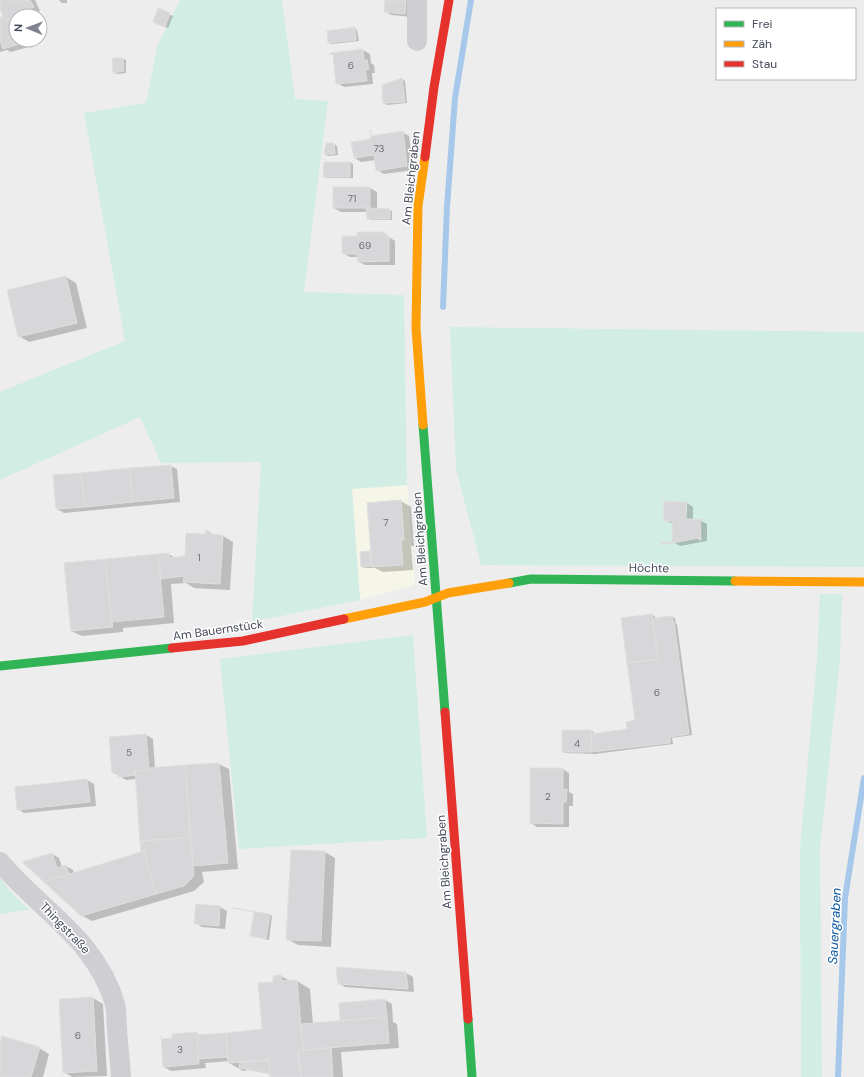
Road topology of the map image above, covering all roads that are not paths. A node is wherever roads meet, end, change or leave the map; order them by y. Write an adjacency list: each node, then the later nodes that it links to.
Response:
1 (418, 0): 3 (street)
2 (449, 0): 5 (street, Am Bleichgraben)
3 (416, 42)
4 (864, 582): 5 (street, Höchte)
5 (436, 597): 6 (street, Am Bauernstück); 9 (street, Am Bleichgraben)
6 (0, 666)
7 (0, 862): 8 (street, Thingstraße)
8 (121, 1077)
9 (472, 1077)

